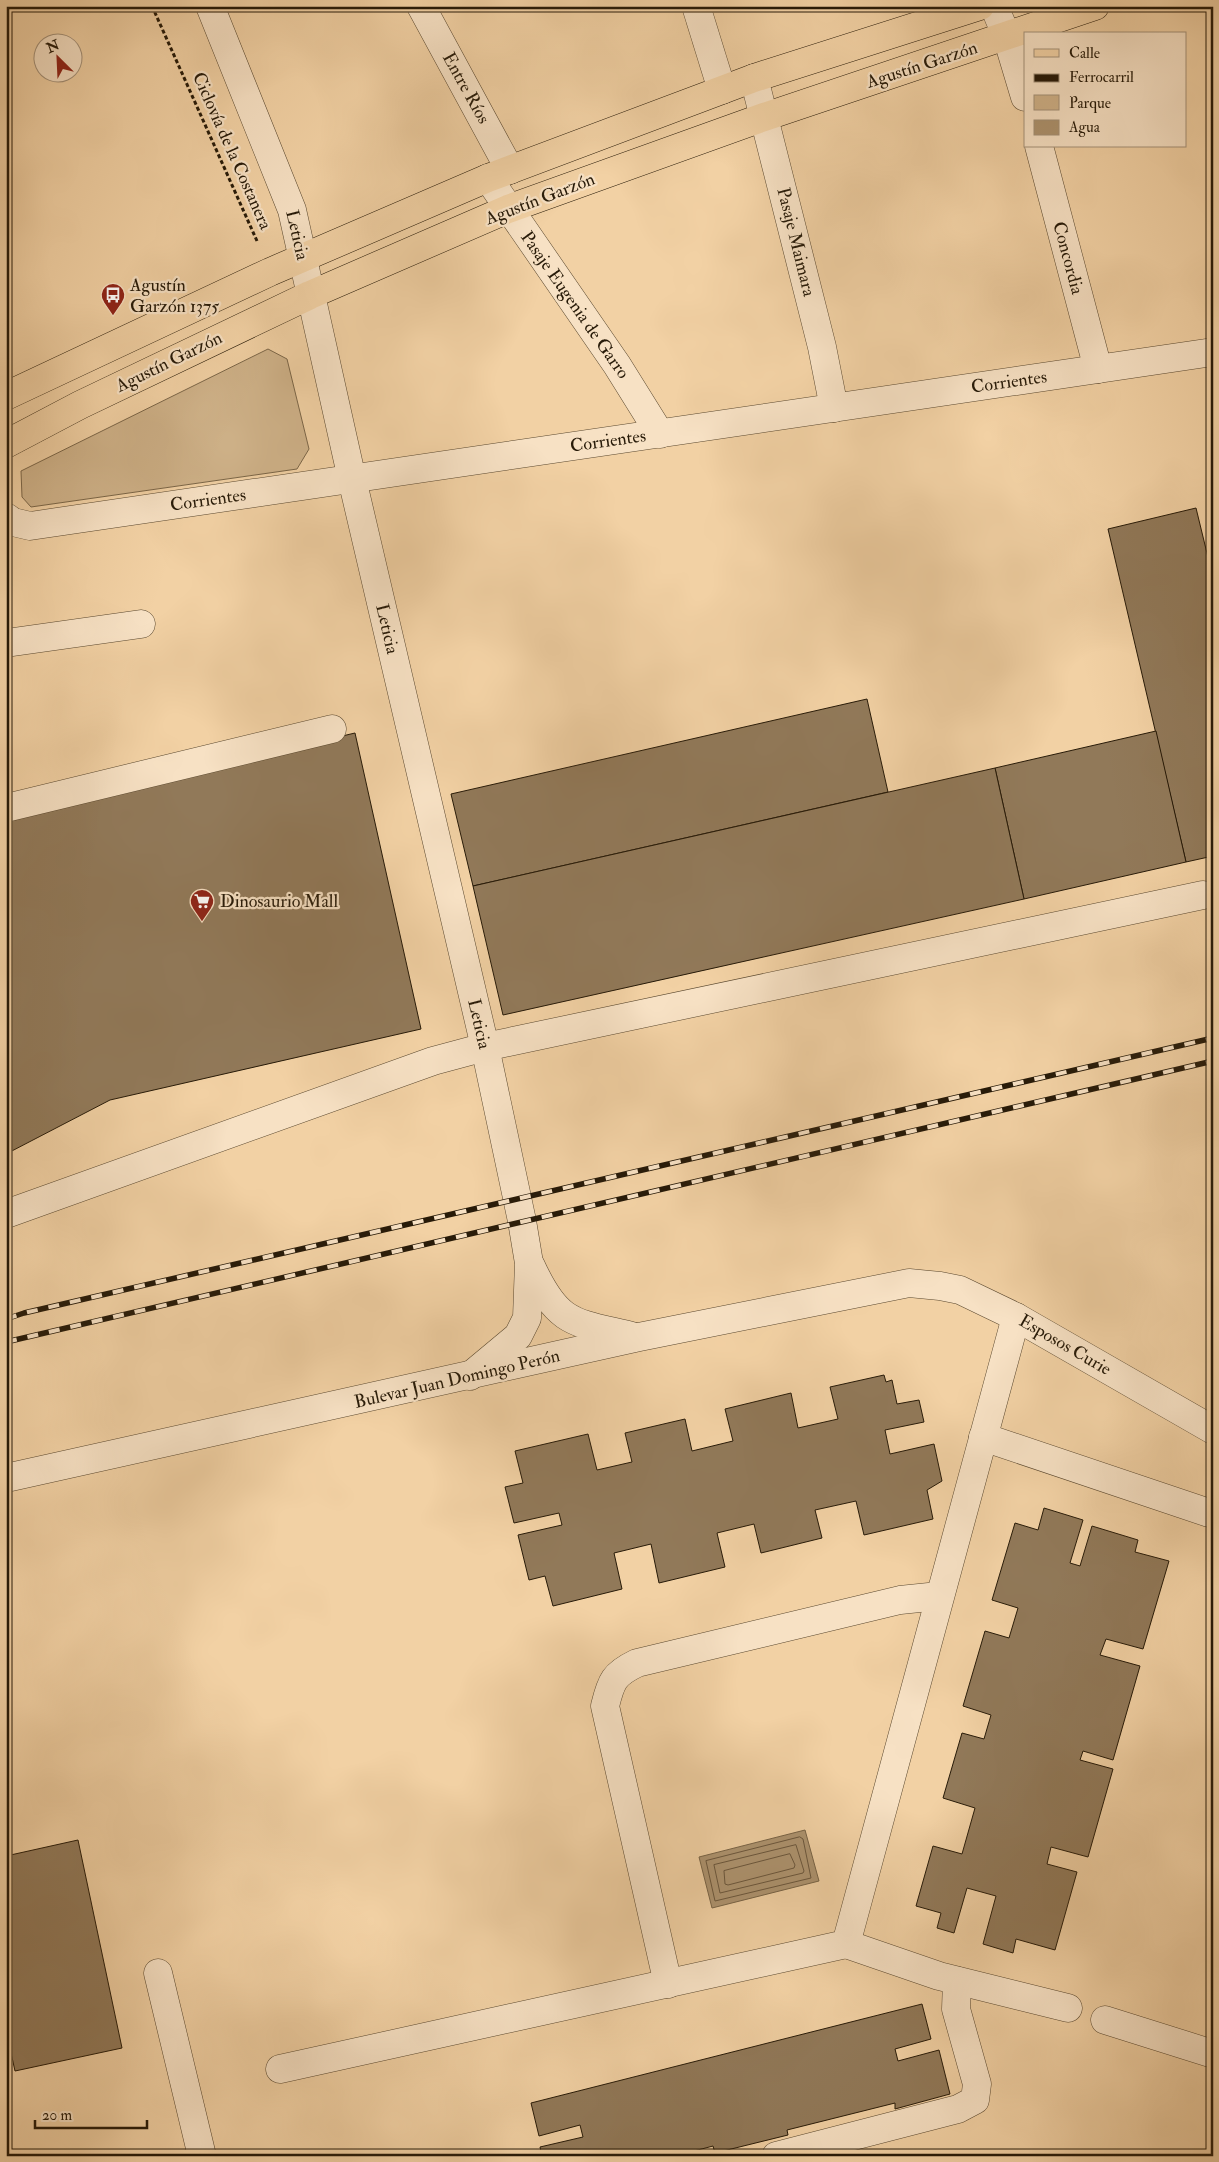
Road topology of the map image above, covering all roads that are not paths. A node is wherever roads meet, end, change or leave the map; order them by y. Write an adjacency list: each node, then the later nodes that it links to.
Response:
1 (210, 6): 15 (street, Leticia)
2 (421, 6): 13 (street, Entre Ríos)
3 (696, 6): 9 (street)
4 (980, 6): 8 (main road)
5 (994, 6): 7 (street)
6 (1079, 8): 7 (main road, Agustín Garzón)
7 (1007, 37): 10 (street); 11 (main road, Agustín Garzón)
8 (754, 78): 9 (main road); 11 (street, Pasaje Maimara)
9 (722, 90): 13 (main road)
10 (1024, 93)
11 (764, 117): 14 (main road, Agustín Garzón); 20 (street, Pasaje Maimara)
12 (1040, 148): 18 (street, Concordia)
13 (499, 174): 14 (street, Pasaje Eugenia de Garro); 15 (main road)
14 (508, 209): 16 (main road, Agustín Garzón); 21 (street, Pasaje Eugenia de Garro)
15 (302, 258): 16 (street, Leticia); 19 (main road)
16 (310, 295): 22 (main road, Agustín Garzón); 23 (street, Leticia)
17 (1213, 352): 18 (street, Corrientes)
18 (1098, 369): 20 (street, Corrientes)
19 (6, 396)
20 (834, 408): 21 (street, Corrientes)
21 (660, 434): 23 (street, Corrientes)
22 (6, 444)
23 (352, 479): 24 (street, Corrientes); 30 (street, Leticia)
24 (6, 517)
25 (141, 624): 26 (street)
26 (6, 643)
27 (332, 729): 28 (street)
28 (6, 808)
29 (1203, 895): 30 (street)
30 (485, 1047): 31 (street); 32 (street, Leticia)
31 (6, 1214)
32 (530, 1263): 35 (street, Leticia); 36 (street, Leticia)
33 (909, 1283): 34 (street, Esposos Curie); 35 (street, Bulevar Juan Domingo Perón)
34 (1016, 1317): 37 (street, Esposos Curie); 38 (street)
35 (639, 1337): 36 (street, Bulevar Juan Domingo Perón)
36 (470, 1376): 39 (street, Bulevar Juan Domingo Perón)
37 (1213, 1430)
38 (983, 1437): 40 (street); 41 (street)
39 (6, 1478)
40 (1209, 1513)
41 (939, 1596): 42 (street); 45 (street)
42 (846, 1944): 44 (street); 45 (street)
43 (158, 1973): 50 (street)
44 (957, 1981): 46 (street); 51 (street)
45 (668, 1984): 49 (street)
46 (1068, 2008)
47 (1105, 2020): 48 (street)
48 (1213, 2054)
49 (280, 2069)
50 (202, 2156)
51 (776, 2156)

